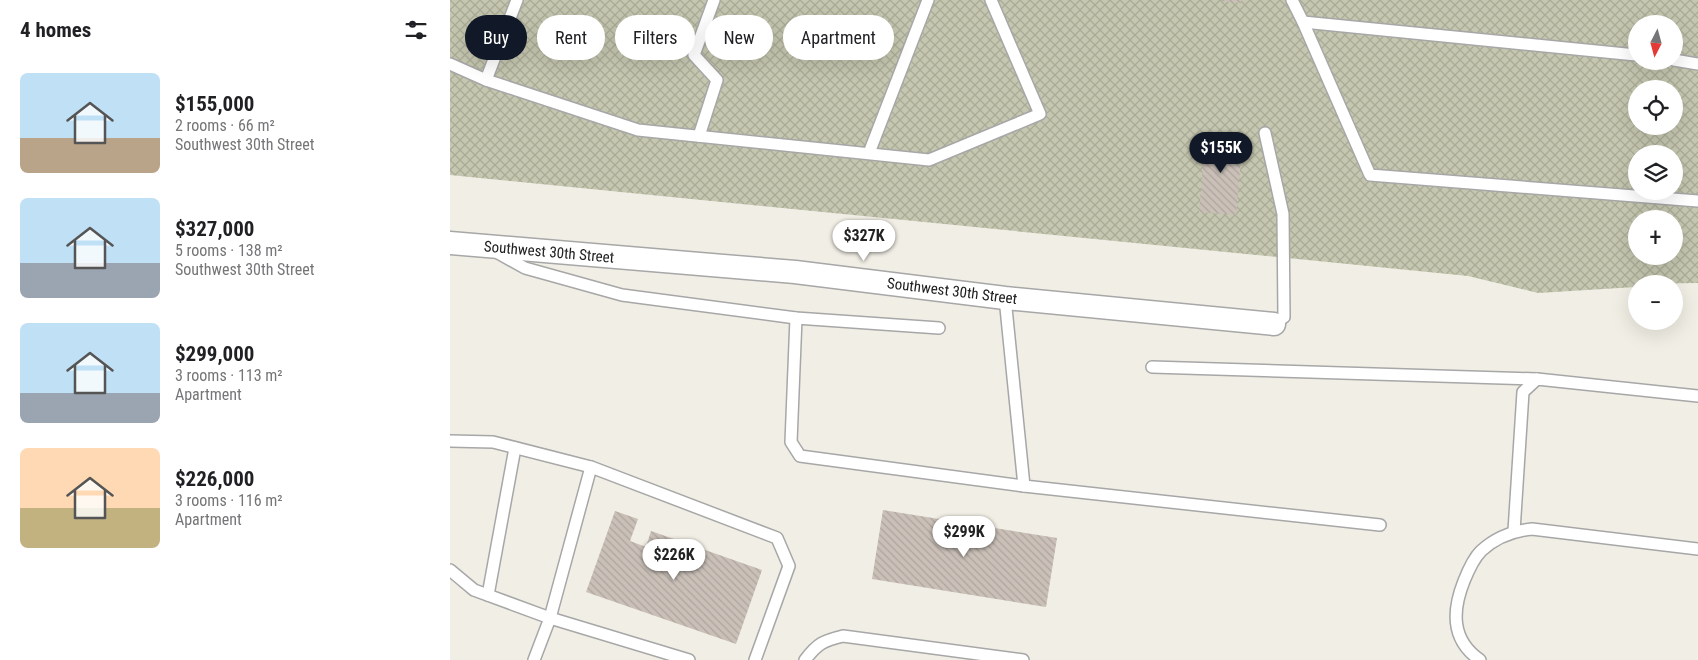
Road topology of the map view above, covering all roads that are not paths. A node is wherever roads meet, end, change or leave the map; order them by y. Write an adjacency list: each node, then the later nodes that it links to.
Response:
1 (517, 0): 11 (lane)
2 (714, 0): 13 (lane)
3 (928, 0): 14 (lane)
4 (991, 0): 14 (lane)
5 (1292, 0): 6 (lane)
6 (1303, 22): 7 (lane); 15 (lane)
7 (1628, 54)
8 (1683, 62): 10 (lane)
9 (450, 64): 11 (lane)
10 (1698, 64)
11 (486, 80): 13 (lane)
12 (1265, 133): 20 (lane)
13 (699, 136): 14 (lane)
14 (869, 153)
15 (1698, 202)
16 (450, 243): 17 (street, Southwest 30th Street)
17 (485, 246): 18 (street, Southwest 30th Street); 19 (lane)
18 (1005, 298): 20 (street, Southwest 30th Street); 28 (lane)
19 (796, 318): 21 (lane); 28 (lane)
20 (1274, 324)
21 (939, 328)
22 (1152, 368): 23 (lane)
23 (1537, 379): 24 (lane); 30 (lane)
24 (1698, 396)
25 (450, 441): 26 (lane)
26 (515, 448): 27 (lane); 33 (lane)
27 (591, 467): 34 (lane); 37 (lane)
28 (1024, 486): 29 (lane)
29 (1380, 525)
30 (1514, 531): 31 (lane); 40 (lane)
31 (1698, 549)
32 (450, 570): 33 (lane)
33 (488, 595): 34 (lane)
34 (550, 618): 35 (lane); 36 (lane)
35 (534, 660)
36 (689, 660)
37 (755, 660)
38 (805, 660): 39 (lane)
39 (1023, 660)
40 (1480, 660)

